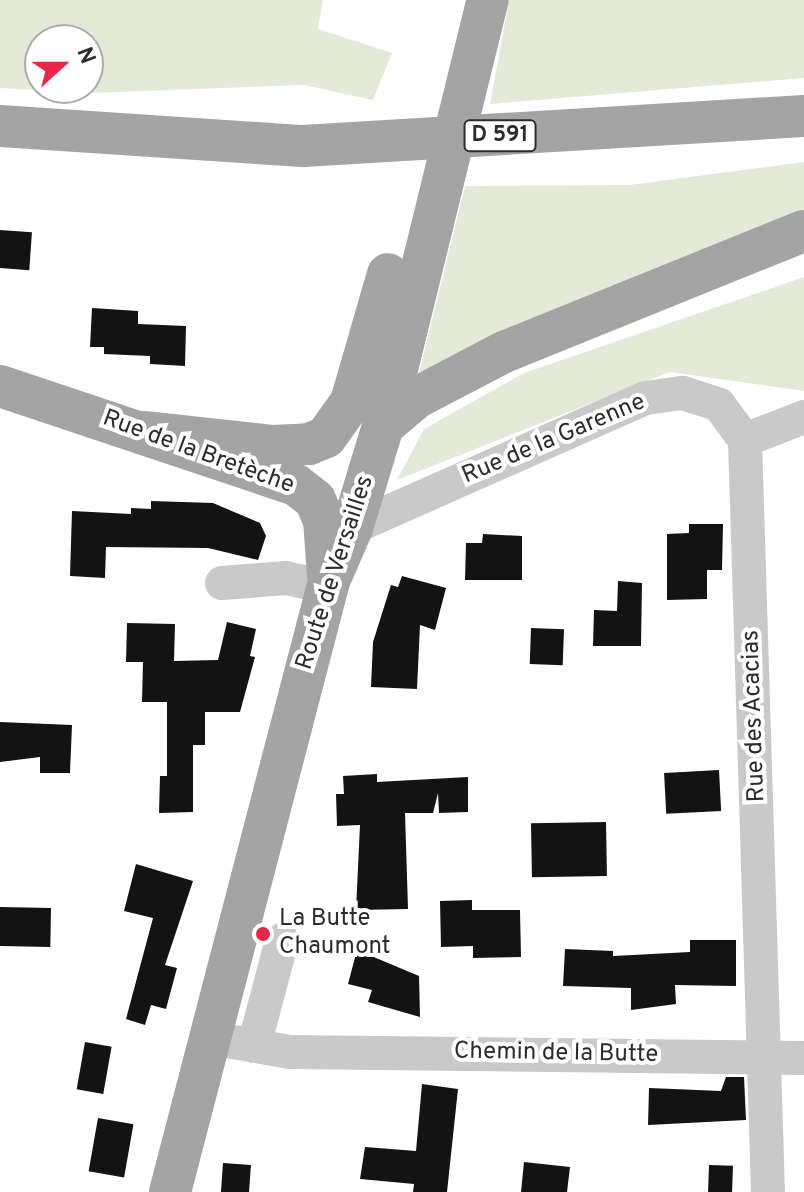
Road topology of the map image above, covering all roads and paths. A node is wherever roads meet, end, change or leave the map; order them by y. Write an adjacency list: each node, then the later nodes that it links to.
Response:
1 (471, 15): 7 (main road, Route de Versailles); 7 (main road, Route de Versailles)
2 (804, 107): 4 (main road, D 591)
3 (804, 116): 4 (main road, D 591)
4 (697, 125): 5 (main road, D 591)
5 (0, 126)
6 (804, 231): 10 (main road)
7 (410, 246): 10 (main road, Route de Versailles); 11 (main road)
8 (0, 386): 11 (main road, Rue de la Bretèche)
9 (804, 417): 12 (street)
10 (383, 426): 13 (main road, Route de Versailles)
11 (146, 432): 15 (main road, Rue de la Bretèche)
12 (745, 440): 13 (street, Rue de la Garenne); 19 (street, Rue des Acacias)
13 (352, 528): 15 (main road, Route de Versailles)
14 (222, 583): 15 (street)
15 (328, 584): 17 (main road, Route de Versailles)
16 (282, 940): 18 (street)
17 (210, 1038): 18 (street, Chemin de la Butte); 21 (main road, Route de Versailles)
18 (254, 1046): 19 (street, Chemin de la Butte)
19 (768, 1056): 20 (street, Chemin de la Butte); 22 (street)
20 (804, 1058)
21 (170, 1192)
22 (768, 1192)

